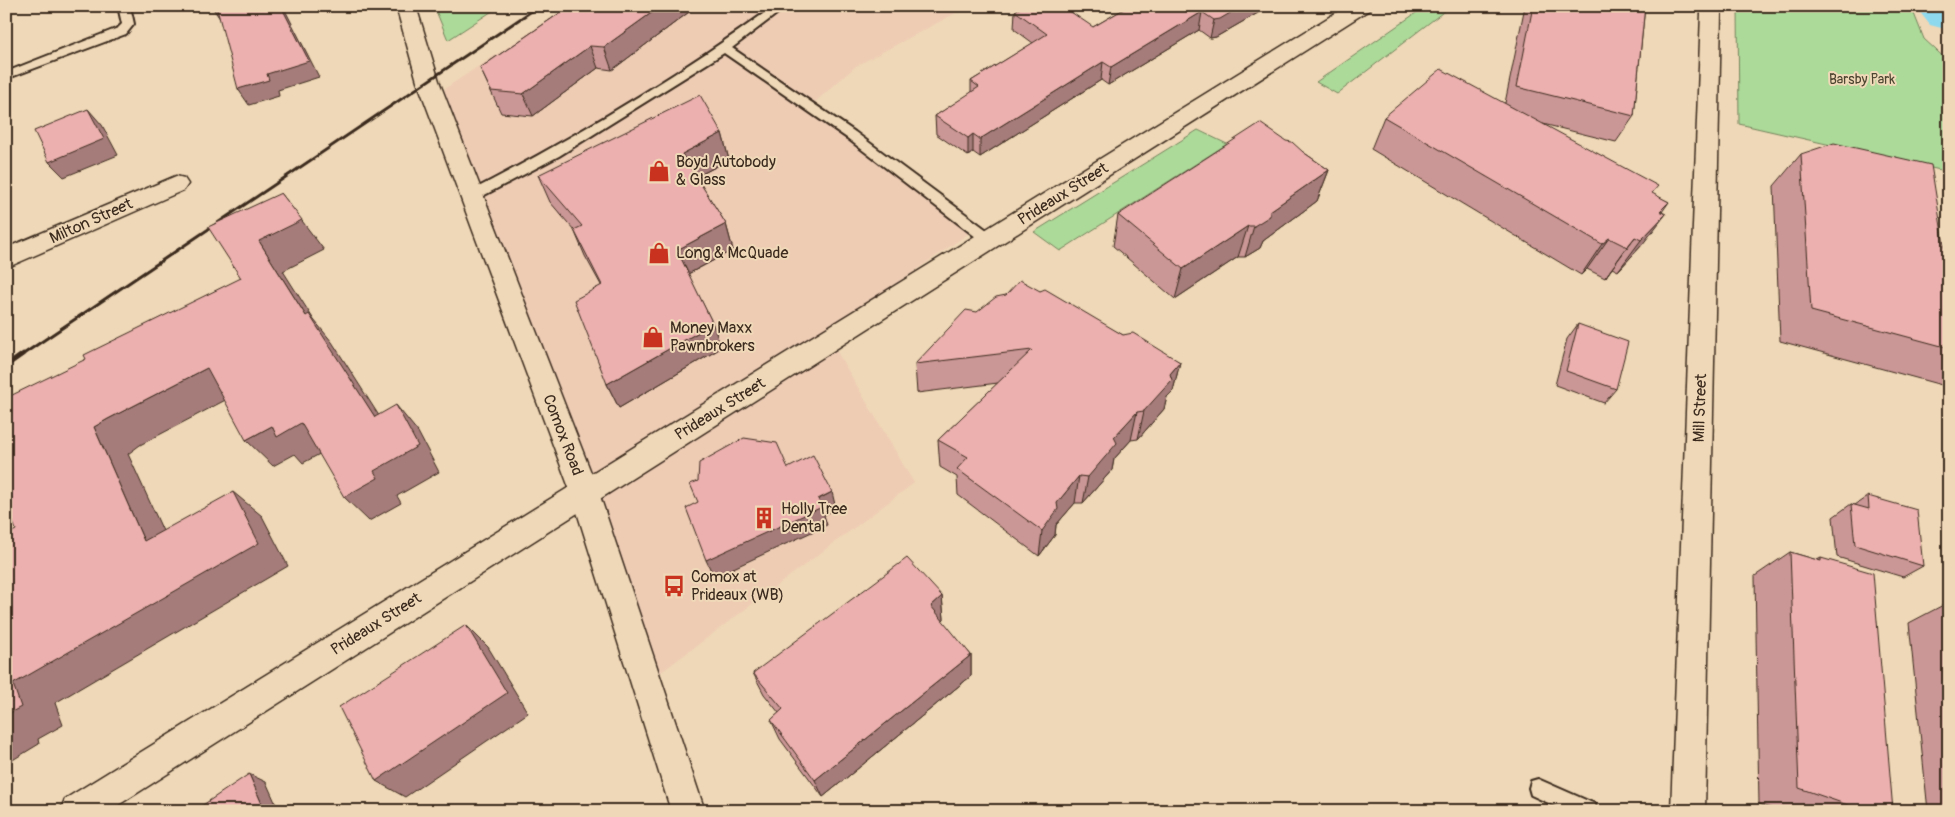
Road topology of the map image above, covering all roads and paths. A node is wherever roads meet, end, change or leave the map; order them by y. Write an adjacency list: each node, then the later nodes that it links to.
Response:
1 (124, 6): 9 (lane)
2 (392, 6): 8 (street, Comox Road)
3 (406, 6): 8 (street, Comox Road)
4 (782, 6): 7 (lane)
5 (1362, 6): 12 (street, Prideaux Street)
6 (1708, 6): 19 (street, Mill Street)
7 (724, 48): 11 (lane); 12 (lane)
8 (423, 64): 11 (street, Comox Road)
9 (8, 76)
10 (176, 184): 13 (street, Milton Street)
11 (472, 196): 14 (street, Comox Road)
12 (990, 240): 14 (street, Prideaux Street)
13 (6, 258)
14 (585, 493): 16 (street, Prideaux Street); 17 (street, Comox Road)
15 (1538, 788): 18 (lane)
16 (77, 811)
17 (688, 811)
18 (1588, 811)
19 (1688, 811)

